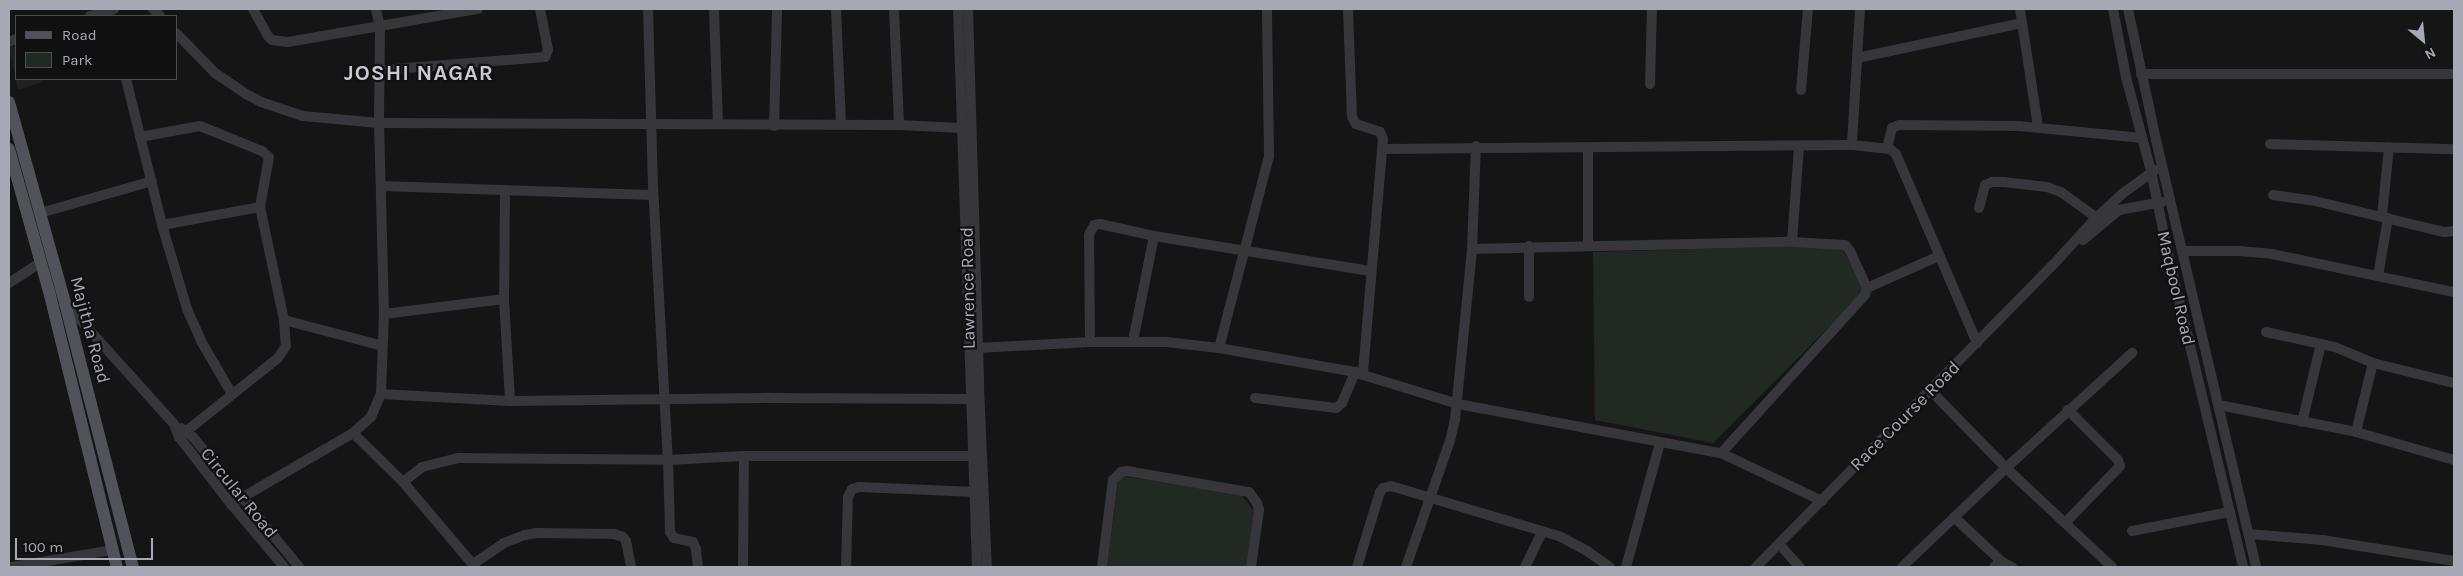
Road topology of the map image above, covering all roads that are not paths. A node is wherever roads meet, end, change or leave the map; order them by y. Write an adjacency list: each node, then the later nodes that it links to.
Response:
1 (254, 9): 23 (street)
2 (376, 9): 23 (street)
3 (478, 9): 23 (street)
4 (540, 9): 26 (street)
5 (648, 9): 34 (street)
6 (714, 9): 35 (street)
7 (777, 9): 38 (street)
8 (836, 9): 36 (street)
9 (894, 9): 37 (street)
10 (958, 9): 40 (street, Lawrence Road)
11 (968, 9): 96 (street, Lawrence Road)
12 (1266, 9): 74 (street)
13 (1348, 9): 51 (street)
14 (1652, 9): 30 (street)
15 (1808, 9): 31 (street)
16 (1860, 9): 25 (street)
17 (2020, 9): 22 (street)
18 (2114, 9): 42 (street, Maqbool Road)
19 (2128, 9): 27 (street, Maqbool Road)
20 (111, 12): 21 (street)
21 (95, 15)
22 (2021, 22): 25 (street); 39 (street)
23 (380, 27): 26 (street)
24 (178, 35): 33 (street)
25 (1857, 58): 44 (street)
26 (380, 70): 33 (street)
27 (2140, 74): 28 (street); 53 (street, Maqbool Road)
28 (2454, 74)
29 (126, 80): 41 (street)
30 (1650, 84)
31 (1801, 90)
32 (9, 102): 64 (main road, Majitha Road)
33 (379, 123): 34 (street); 56 (street)
34 (651, 124): 35 (street); 58 (street)
35 (718, 124): 38 (street)
36 (841, 124): 37 (street); 38 (street)
37 (899, 125): 40 (street)
38 (774, 126)
39 (2038, 127): 42 (street); 49 (street)
40 (963, 128): 107 (street, Lawrence Road)
41 (140, 137): 55 (street); 62 (street)
42 (2142, 138): 54 (street, Maqbool Road)
43 (2270, 144): 47 (street)
44 (1852, 145): 46 (street); 49 (street)
45 (1476, 146): 48 (street); 51 (street); 73 (street)
46 (1799, 146): 48 (street); 70 (street)
47 (2389, 147): 52 (street); 65 (street)
48 (1588, 148): 72 (street)
49 (1887, 148): 76 (street)
50 (9, 149): 77 (main road, Majitha Road)
51 (1382, 149): 79 (street)
52 (2454, 149)
53 (2162, 168): 54 (street, Race Course Road); 60 (street, Maqbool Road)
54 (2151, 171): 61 (street, Maqbool Road); 66 (street, Race Course Road)
55 (152, 181): 64 (street); 67 (street)
56 (382, 186): 57 (street); 88 (street)
57 (505, 190): 58 (street); 86 (street)
58 (653, 195): 106 (street)
59 (2273, 195): 65 (street)
60 (2170, 201): 61 (street, Race Course Road); 75 (street, Maqbool Road)
61 (2156, 203): 78 (street, Race Course Road); 129 (street, Maqbool Road)
62 (260, 207): 67 (street); 89 (street)
63 (1979, 208): 66 (street)
64 (40, 213): 87 (main road, Majitha Road)
65 (2385, 217): 68 (street); 80 (street)
66 (2097, 218): 78 (street, Race Course Road)
67 (162, 225): 103 (street)
68 (2454, 231)
69 (1154, 236): 74 (street); 91 (street); 92 (street)
70 (1792, 242): 72 (street); 82 (street)
71 (1530, 246): 72 (street); 73 (street); 85 (street)
72 (1588, 246)
73 (1472, 249): 109 (street)
74 (1246, 250): 79 (street); 97 (street)
75 (2182, 251): 80 (street); 110 (street, Maqbool Road)
76 (1939, 256): 82 (street); 93 (street)
77 (41, 262): 81 (street); 84 (main road, Majitha Road)
78 (2053, 265): 93 (street, Race Course Road)
79 (1370, 271): 100 (street)
80 (2378, 276): 83 (street)
81 (9, 283)
82 (1867, 288): 117 (street)
83 (2454, 292)
84 (50, 295): 87 (street, Circular Road); 137 (main road, Majitha Road)
85 (1528, 297)
86 (504, 299): 88 (street); 108 (street)
87 (65, 303): 115 (street, Circular Road); 144 (main road, Majitha Road)
88 (384, 314): 95 (street)
89 (284, 320): 95 (street); 103 (street)
90 (2266, 332): 94 (street)
91 (1133, 341): 92 (street); 97 (street)
92 (1090, 342): 96 (street)
93 (1977, 343): 102 (street, Race Course Road)
94 (2321, 344): 99 (street); 112 (street)
95 (383, 346): 104 (street)
96 (978, 348): 152 (street, Lawrence Road)
97 (1219, 348): 100 (street)
98 (2132, 352): 111 (street)
99 (2373, 363): 101 (street); 113 (street)
100 (1359, 373): 105 (street); 109 (street)
101 (2454, 383)
102 (1930, 390): 122 (street); 127 (street, Race Course Road)
103 (232, 394): 115 (street)
104 (381, 394): 108 (street); 114 (street)
105 (1255, 398)
106 (665, 399): 107 (street); 108 (street); 120 (street)
107 (972, 399): 119 (street, Lawrence Road)
108 (510, 401)
109 (1458, 404): 116 (street); 126 (street)
110 (2219, 405): 112 (street); 134 (street, Maqbool Road)
111 (2068, 410): 122 (street); 131 (street)
112 (2302, 422): 113 (street)
113 (2356, 432): 121 (street)
114 (353, 433): 123 (street); 125 (street)
115 (183, 434): 125 (street, Circular Road); 128 (street, Circular Road)
116 (1660, 443): 117 (street); 159 (street)
117 (1721, 453): 127 (street)
118 (744, 456): 119 (street); 120 (street); 149 (street)
119 (974, 456): 124 (street, Lawrence Road)
120 (668, 460): 123 (street); 148 (street)
121 (2454, 460)
122 (2006, 468): 130 (street); 131 (street)
123 (403, 482): 140 (street)
124 (976, 492): 150 (street); 151 (street, Lawrence Road)
125 (242, 498): 128 (street); 146 (street, Circular Road)
126 (1430, 499): 133 (street); 155 (street); 156 (street)
127 (1822, 501): 135 (street, Race Course Road)
128 (231, 504): 145 (street, Circular Road)
129 (2230, 512): 132 (street); 164 (street, Maqbool Road)
130 (1954, 517): 139 (street); 162 (street)
131 (2065, 523): 141 (street)
132 (2132, 531)
133 (1542, 532): 157 (street); 158 (street)
134 (2249, 534): 138 (street); 165 (street, Maqbool Road)
135 (1778, 544): 160 (street, Race Course Road); 161 (street)
136 (2454, 549): 138 (street)
137 (112, 550): 142 (street); 143 (main road, Majitha Road)
138 (2453, 563)
139 (1998, 564): 163 (street)
140 (474, 566): 147 (street)
141 (2108, 566)
142 (12, 567)
143 (117, 567)
144 (133, 567)
145 (284, 567)
146 (299, 567)
147 (631, 567)
148 (698, 567)
149 (743, 567)
150 (846, 567)
151 (978, 567)
152 (987, 567)
153 (1102, 567): 154 (street)
154 (1251, 567)
155 (1357, 567)
156 (1406, 567)
157 (1525, 567)
158 (1610, 567)
159 (1626, 567)
160 (1756, 567)
161 (1800, 567)
162 (1902, 567)
163 (2012, 567)
164 (2243, 567)
165 (2256, 567)

